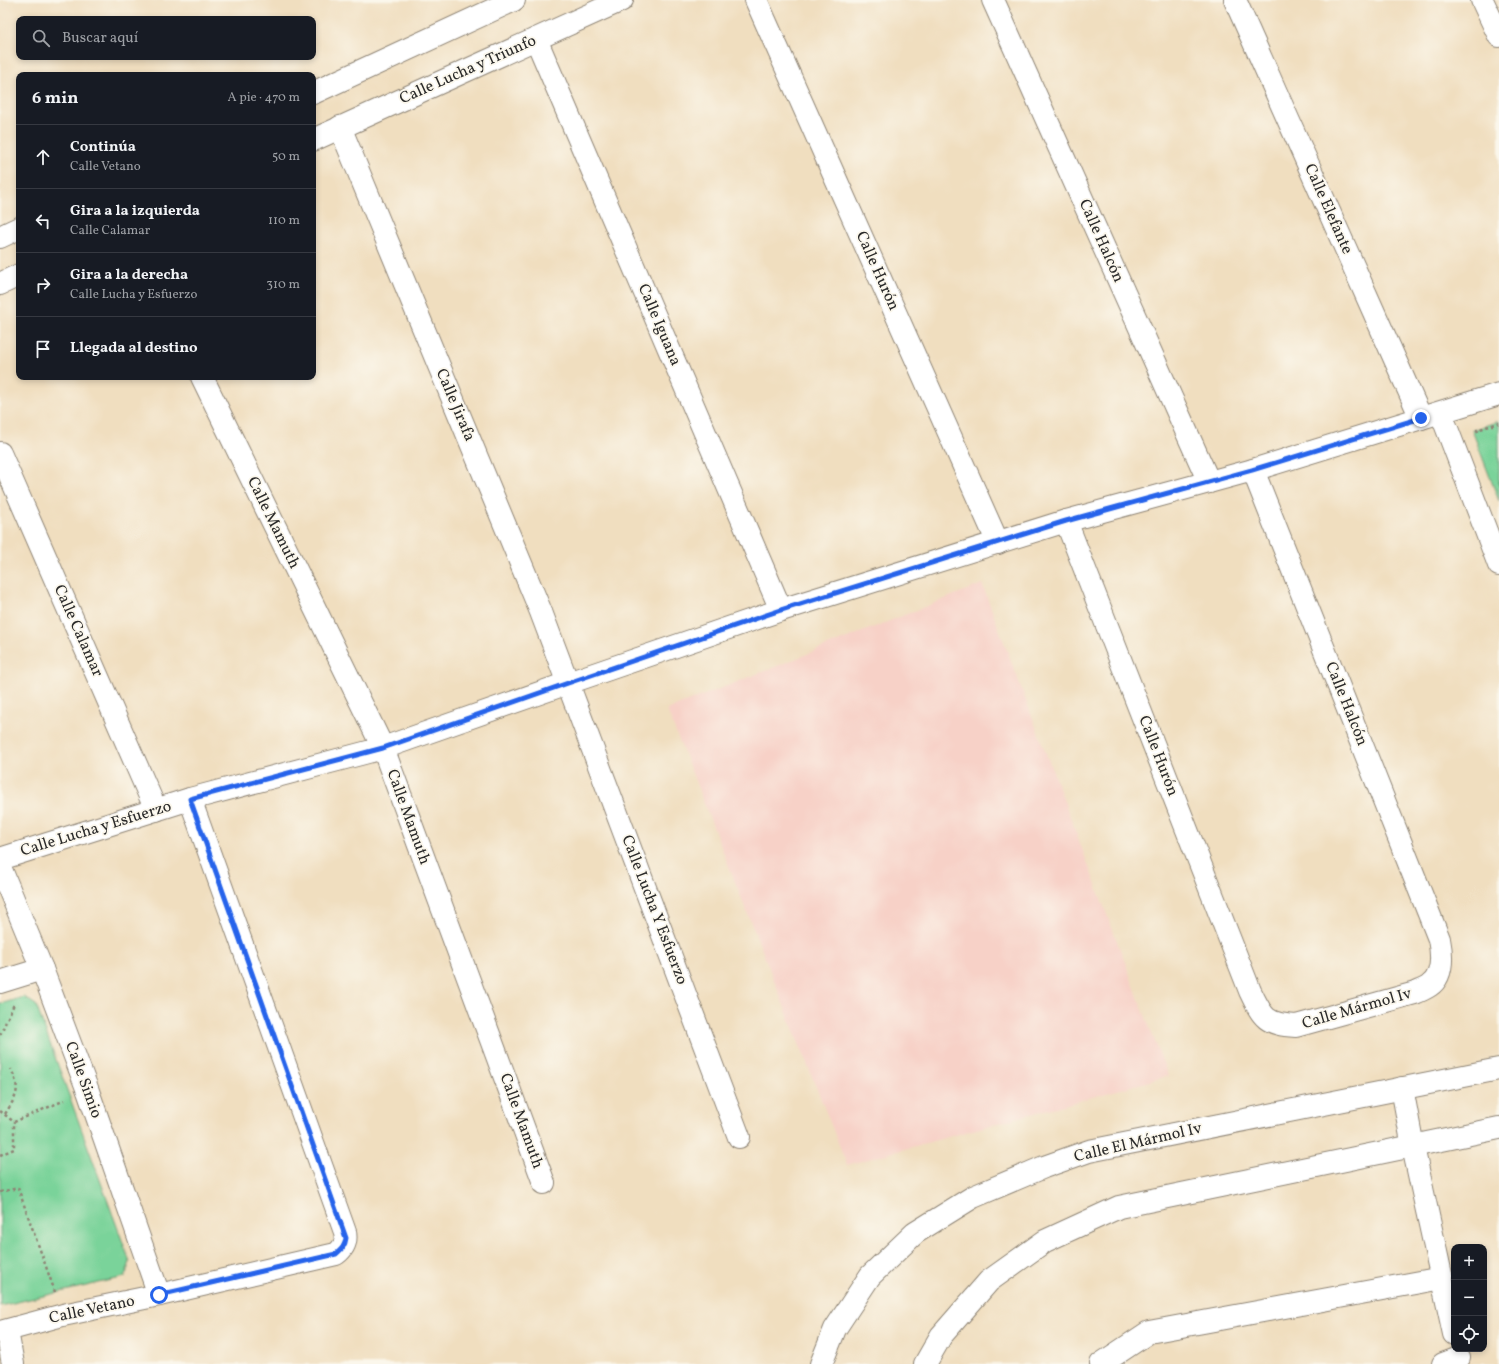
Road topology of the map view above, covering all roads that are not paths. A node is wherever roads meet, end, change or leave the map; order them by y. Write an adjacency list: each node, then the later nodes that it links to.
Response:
1 (514, 0): 9 (street)
2 (622, 0): 8 (street, Calle Lucha y Triunfo)
3 (756, 0): 23 (street, Calle Hurón)
4 (993, 0): 21 (street, Calle Halcón)
5 (1235, 0): 18 (street, Calle Elefante)
6 (1482, 0): 7 (street)
7 (1499, 36)
8 (536, 39): 10 (street, Calle Lucha y Triunfo); 25 (street, Calle Iguana)
9 (316, 91)
10 (340, 127): 11 (street, Calle Lucha y Triunfo); 26 (street, Calle Jirafa)
11 (316, 139)
12 (16, 229): 13 (street)
13 (0, 237)
14 (16, 276): 15 (street)
15 (0, 284)
16 (203, 380): 27 (street, Calle Mamuth)
17 (1499, 394): 18 (street, Calle Lucha y Esfuerzo)
18 (1431, 415): 20 (street, Calle Lucha y Esfuerzo); 24 (street, Calle Elefante)
19 (0, 453): 29 (street, Calle Calamar)
20 (1252, 470): 21 (street, Calle Lucha y Esfuerzo); 32 (street, Calle Halcón)
21 (1209, 482): 22 (street, Calle Lucha y Esfuerzo)
22 (1066, 521): 23 (street, Calle Lucha y Esfuerzo); 35 (street, Calle Hurón)
23 (998, 543): 25 (street, Calle Lucha y Esfuerzo)
24 (1499, 565)
25 (781, 610): 26 (street, Calle Lucha y Esfuerzo)
26 (568, 683): 27 (street, Calle Lucha y Esfuerzo); 39 (street, Calle Lucha Y Esfuerzo)
27 (383, 748): 28 (street, Calle Lucha y Esfuerzo); 41 (street, Calle Mamuth)
28 (190, 799): 29 (street, Calle Lucha y Esfuerzo); 43 (street, Calle Vetano)
29 (156, 810): 30 (street, Calle Lucha y Esfuerzo)
30 (0, 859)
31 (0, 867): 33 (street, Calle Simio)
32 (1439, 939): 35 (street, Calle Mármol Iv)
33 (42, 968): 34 (street); 43 (street, Calle Simio)
34 (0, 982)
35 (1250, 991)
36 (1499, 1069): 37 (street, Calle El Mármol Iv)
37 (1402, 1088): 40 (street); 47 (street, Calle El Mármol Iv)
38 (1499, 1128): 40 (street)
39 (739, 1137)
40 (1413, 1147): 42 (street); 48 (street)
41 (544, 1183)
42 (1442, 1278): 44 (street); 49 (street)
43 (159, 1295): 45 (street, Calle Vetano)
44 (1451, 1320)
45 (3, 1331): 46 (street)
46 (13, 1364)
47 (821, 1364)
48 (925, 1364)
49 (1101, 1364)

